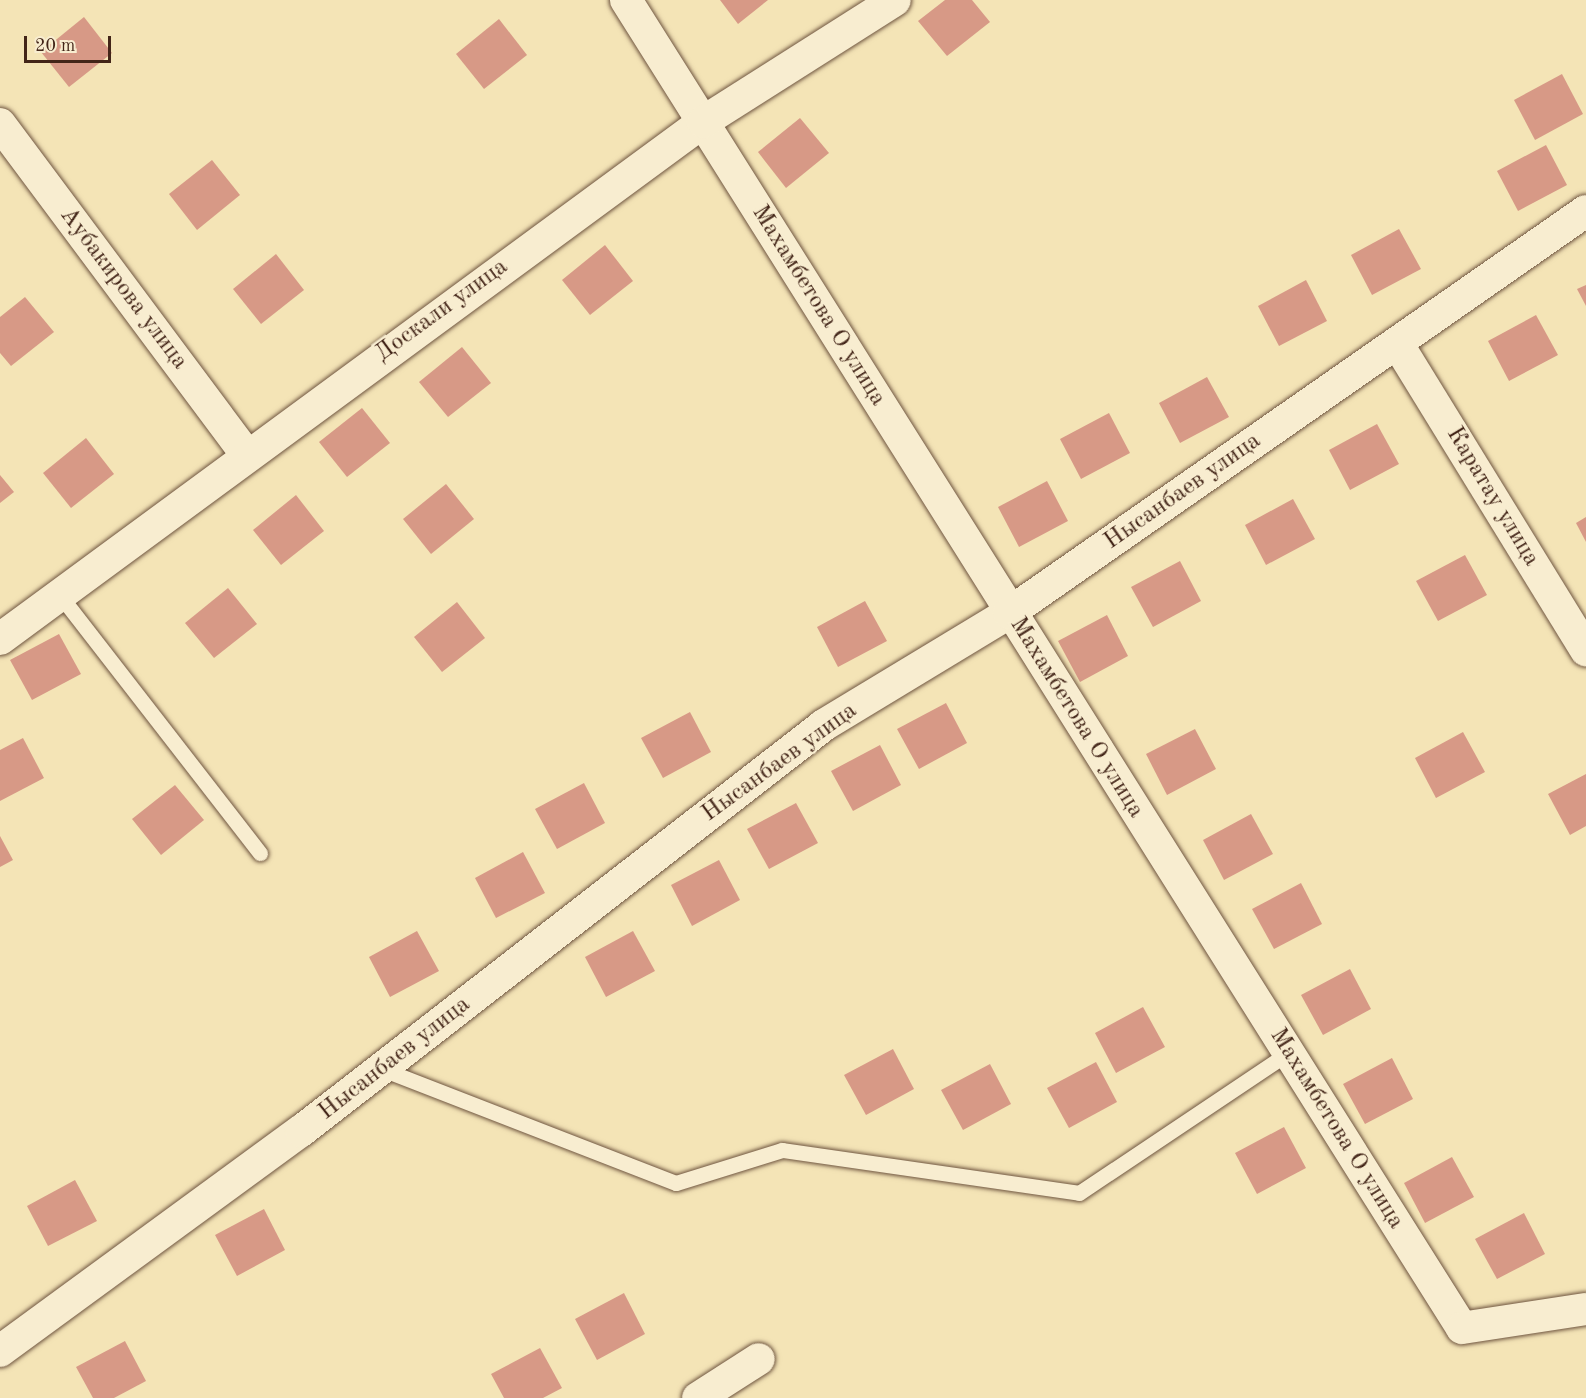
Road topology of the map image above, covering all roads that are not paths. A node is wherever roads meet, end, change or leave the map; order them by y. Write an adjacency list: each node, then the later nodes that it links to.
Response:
1 (626, 0): 3 (street, Махамбетова О улица)
2 (895, 0): 3 (street, Доскали улица)
3 (703, 122): 7 (street, Доскали улица); 9 (street, Махамбетова О улица)
4 (0, 124): 7 (street, Аубакирова улица)
5 (1586, 211): 6 (street, Нысанбаев улица)
6 (1397, 343): 9 (street, Нысанбаев улица); 11 (street, Каратау улица)
7 (246, 454): 8 (street, Доскали улица)
8 (59, 594): 10 (street, Доскали улица); 12 (lane)
9 (1009, 614): 13 (street, Махамбетова О улица); 14 (street, Нысанбаев улица)
10 (0, 639)
11 (1586, 651)
12 (260, 853)
13 (1288, 1053): 14 (lane); 15 (street, Махамбетова О улица)
14 (382, 1069): 16 (street, Нысанбаев улица)
15 (1586, 1309)
16 (0, 1351)
17 (759, 1359): 18 (street)
18 (698, 1398)

